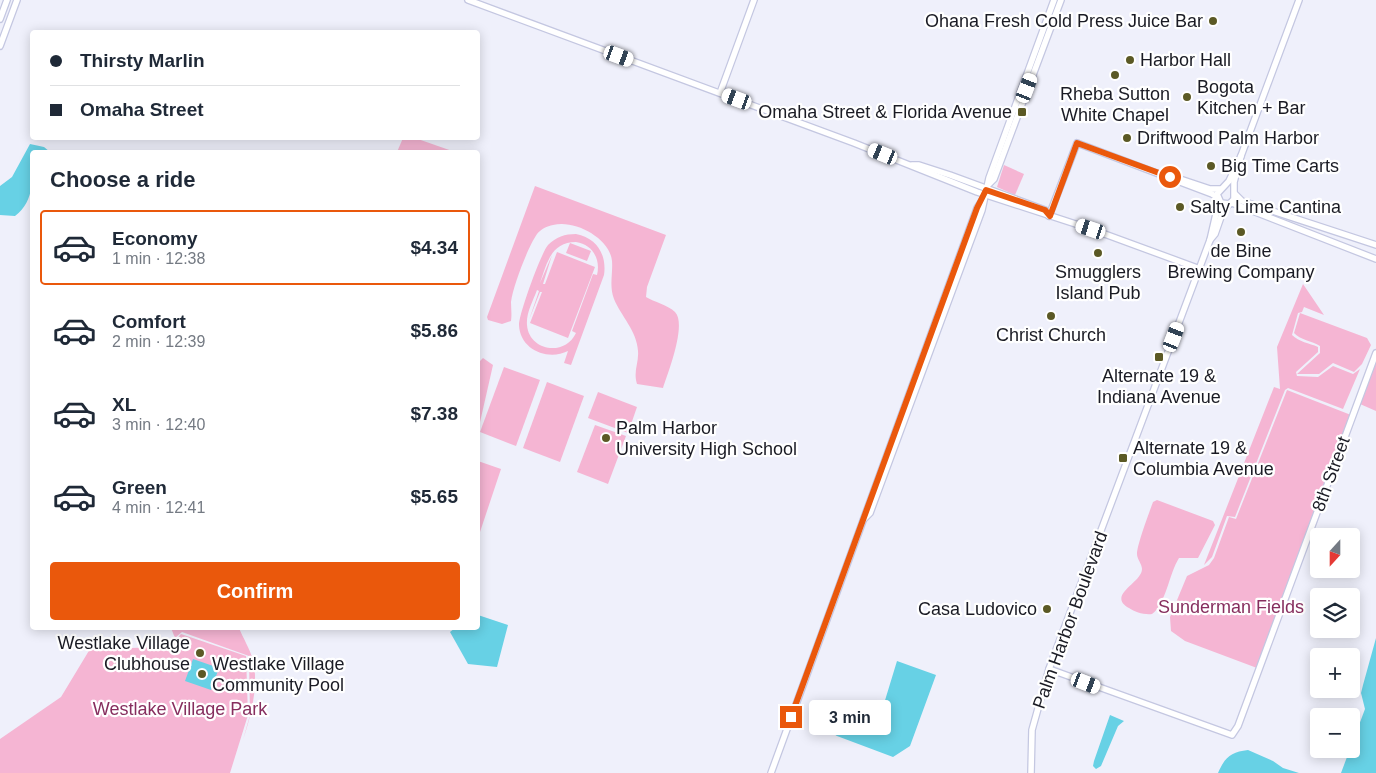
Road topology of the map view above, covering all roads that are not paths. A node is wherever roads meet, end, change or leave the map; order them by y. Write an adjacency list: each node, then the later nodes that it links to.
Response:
1 (7, 0): 8 (street)
2 (17, 0): 9 (street)
3 (468, 0): 12 (street)
4 (754, 0): 12 (street)
5 (1054, 0): 16 (street)
6 (1061, 0): 16 (street)
7 (1300, 0): 13 (street)
8 (3, 10): 9 (street); 10 (street)
9 (12, 14): 11 (street)
10 (0, 19)
11 (0, 46)
12 (720, 93): 16 (street)
13 (1242, 156): 15 (street); 17 (street)
14 (1170, 177): 15 (street); 18 (street); 20 (street)
15 (1221, 188): 17 (street); 18 (street)
16 (986, 192): 20 (street); 27 (street)
17 (1235, 193): 19 (street); 22 (street)
18 (1218, 199): 19 (street); 21 (street)
19 (1231, 203): 21 (street); 23 (street)
20 (1050, 216): 24 (street)
21 (1210, 240): 24 (street)
22 (1376, 245)
23 (1376, 259)
24 (1200, 268): 26 (street, Palm Harbor Boulevard)
25 (1376, 353): 26 (street, 8th Street)
26 (1049, 669): 28 (street, Palm Harbor Boulevard)
27 (771, 773)
28 (1031, 773)

